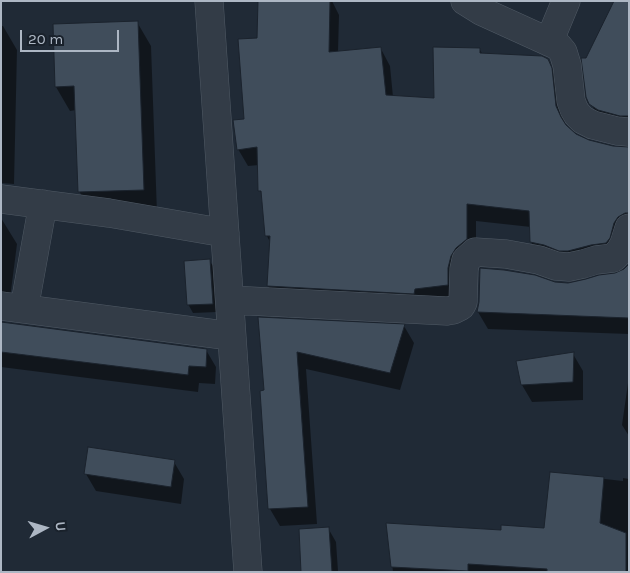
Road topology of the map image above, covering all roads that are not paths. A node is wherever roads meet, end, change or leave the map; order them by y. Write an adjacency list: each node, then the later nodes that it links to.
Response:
1 (209, 1): 9 (street)
2 (465, 1): 4 (street)
3 (566, 1): 4 (street)
4 (549, 42): 5 (street)
5 (629, 132)
6 (1, 198): 7 (street)
7 (43, 204): 9 (street); 11 (street)
8 (629, 228): 10 (street)
9 (225, 233): 10 (street)
10 (230, 300): 12 (street)
11 (13, 307): 12 (street)
12 (231, 336): 13 (street)
13 (248, 572)

